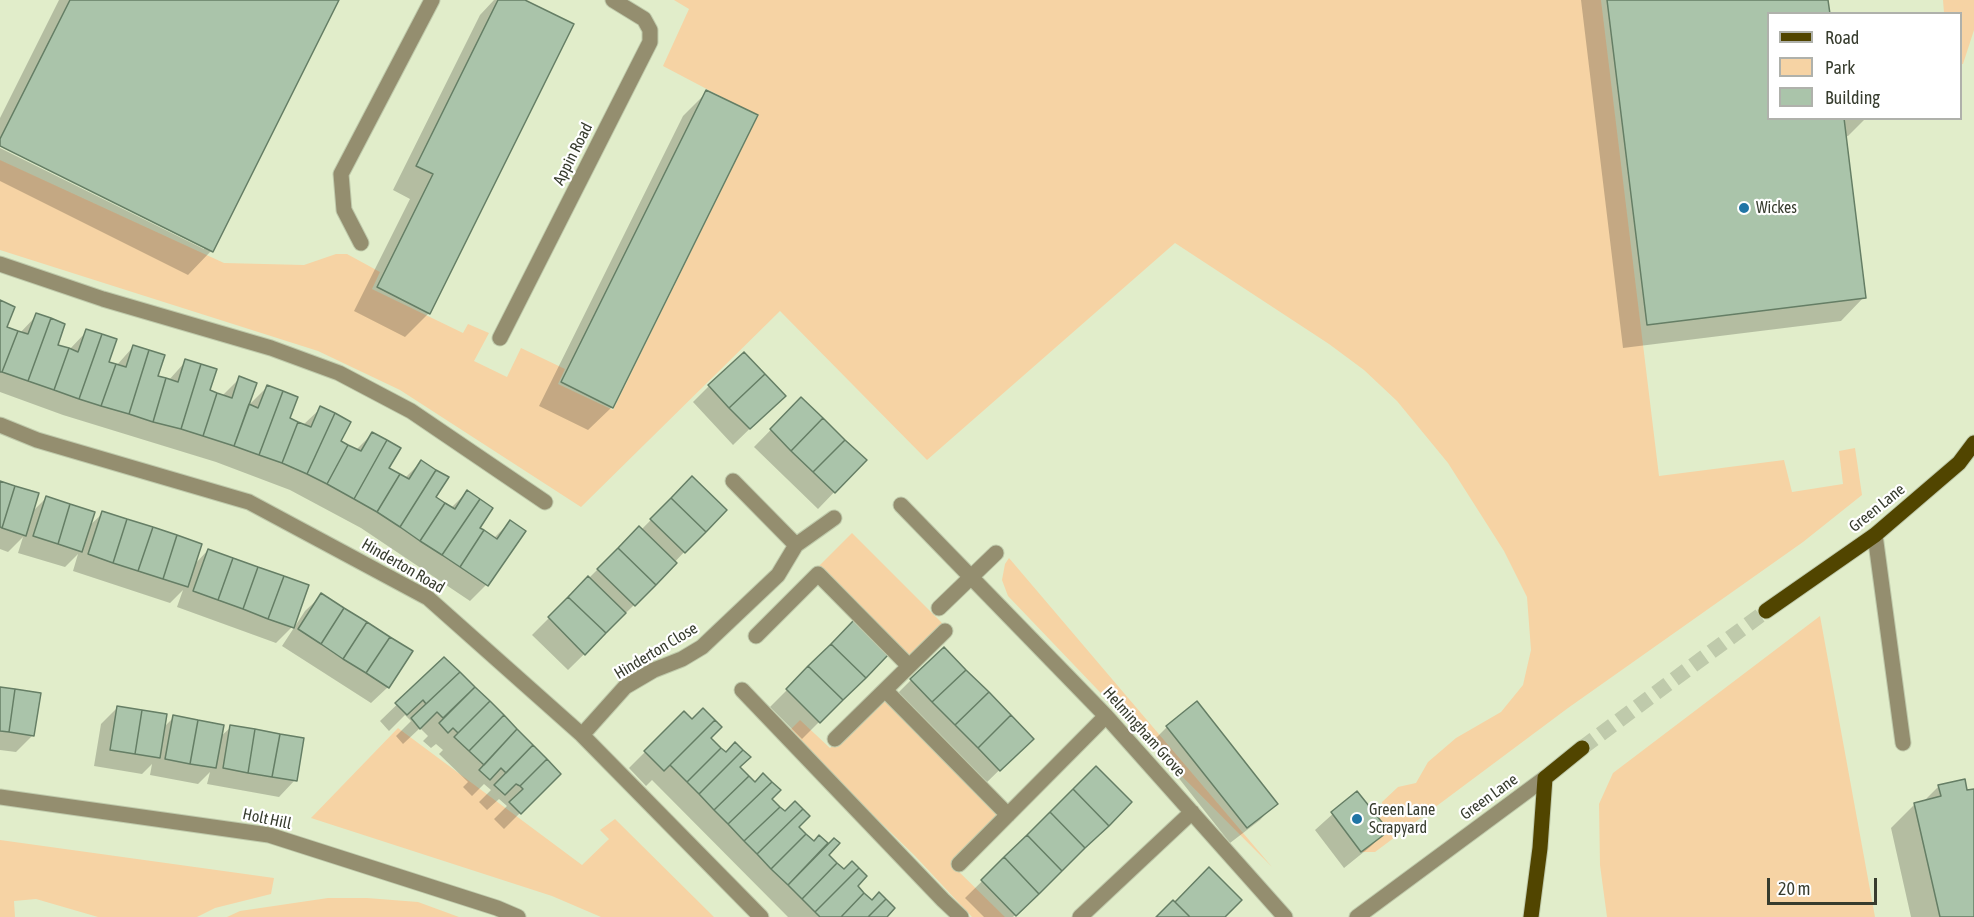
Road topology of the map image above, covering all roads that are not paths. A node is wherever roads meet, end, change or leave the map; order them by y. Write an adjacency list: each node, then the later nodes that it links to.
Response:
1 (432, 0): 3 (street)
2 (613, 0): 5 (street, Appin Road)
3 (361, 243)
4 (0, 264): 9 (street)
5 (500, 338)
6 (0, 425): 24 (street, Hinderton Road)
7 (1974, 443): 12 (main road, Green Lane)
8 (733, 480): 13 (street)
9 (545, 502)
10 (901, 505): 15 (street, Helmingham Grove)
11 (834, 518): 13 (street, Hinderton Close)
12 (1875, 535): 17 (main road, Green Lane); 26 (street)
13 (796, 545): 24 (street, Hinderton Close)
14 (996, 553): 15 (street)
15 (971, 577): 16 (street); 23 (street, Helmingham Grove)
16 (939, 608)
17 (1766, 611)
18 (945, 631): 20 (street)
19 (756, 636): 20 (street)
20 (909, 666): 22 (street)
21 (741, 690): 36 (street)
22 (885, 690): 25 (street); 31 (street)
23 (1106, 716): 30 (street, Helmingham Grove); 31 (street)
24 (582, 735): 35 (street, Hinderton Road)
25 (835, 739)
26 (1903, 743)
27 (1582, 748): 28 (main road, Green Lane)
28 (1545, 778): 39 (street, Green Lane); 40 (main road)
29 (0, 797): 33 (street, Holt Hill)
30 (1191, 812): 37 (street); 38 (street, Helmingham Grove)
31 (1008, 814): 32 (street)
32 (959, 864)
33 (495, 913): 34 (street, Holt Hill)
34 (518, 917)
35 (761, 917)
36 (961, 917)
37 (1080, 917)
38 (1285, 917)
39 (1357, 917)
40 (1531, 917)

